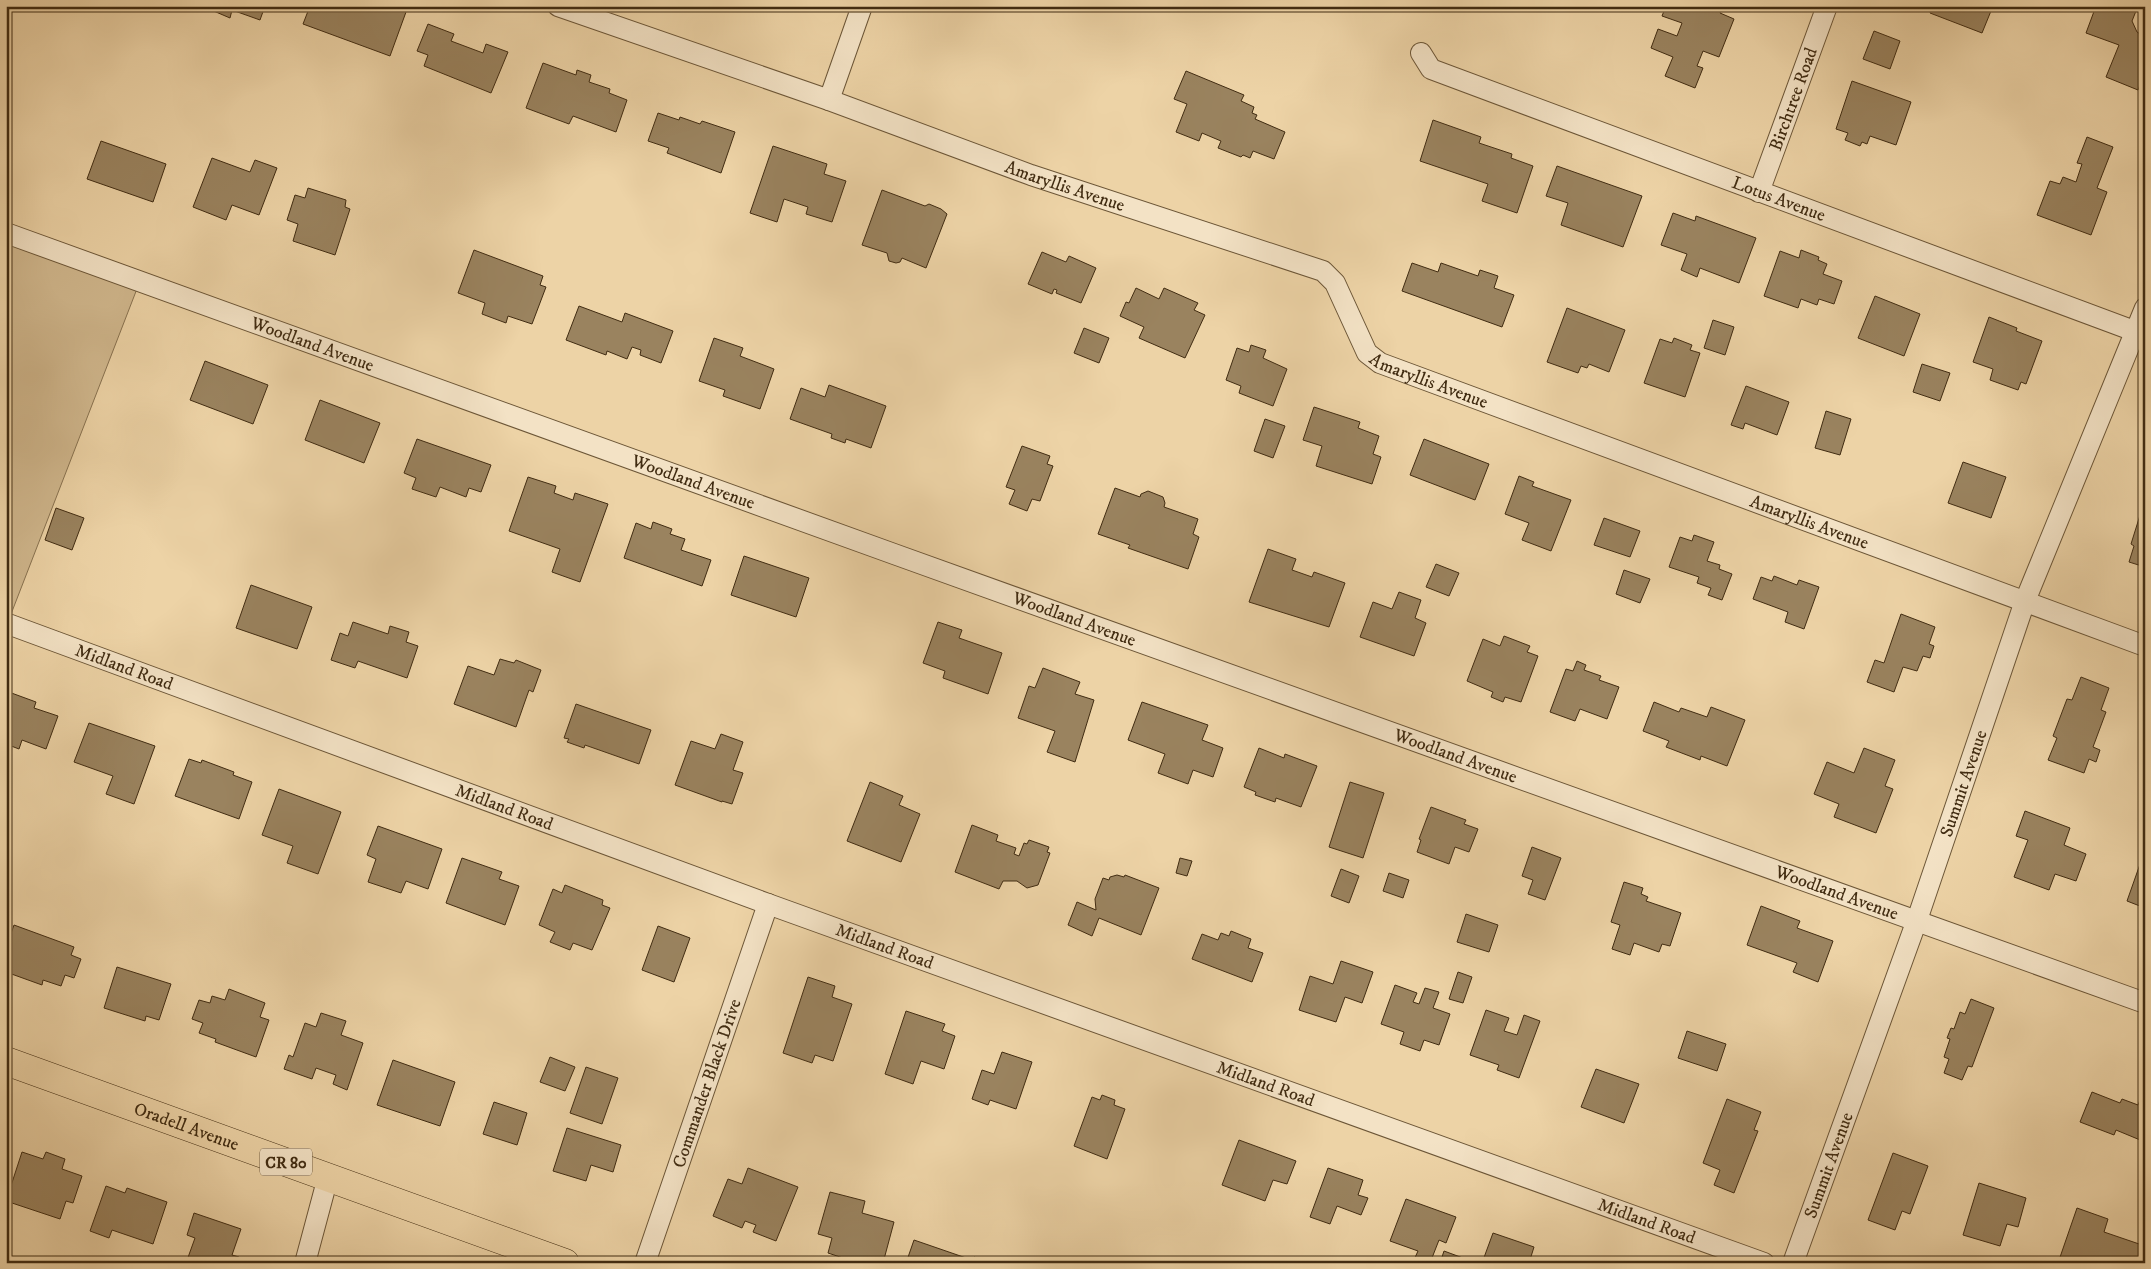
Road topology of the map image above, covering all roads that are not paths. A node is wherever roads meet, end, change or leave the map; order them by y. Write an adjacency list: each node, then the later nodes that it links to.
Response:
1 (558, 6): 5 (street, Amaryllis Avenue)
2 (862, 6): 5 (street)
3 (1827, 6): 6 (street, Birchtree Road)
4 (1421, 53): 6 (street, Lotus Avenue)
5 (829, 100): 10 (street, Amaryllis Avenue)
6 (1759, 192): 9 (street, Lotus Avenue)
7 (6, 233): 14 (street, Woodland Avenue)
8 (2145, 308): 9 (street, Summit Avenue)
9 (2140, 334): 10 (street, Summit Avenue)
10 (2025, 601): 12 (street, Amaryllis Avenue); 14 (street, Summit Avenue)
11 (8, 624): 13 (street, Midland Road)
12 (2145, 646)
13 (768, 904): 20 (street, Commander Black Drive); 21 (street, Midland Road)
14 (1917, 920): 15 (street, Woodland Avenue); 22 (street, Summit Avenue)
15 (2145, 1003)
16 (6, 1061): 17 (main road, Oradell Avenue / CR 80)
17 (328, 1177): 18 (street); 19 (main road, Oradell Avenue / CR 80)
18 (305, 1263)
19 (565, 1263)
20 (644, 1263)
21 (1764, 1263)
22 (1793, 1263)

